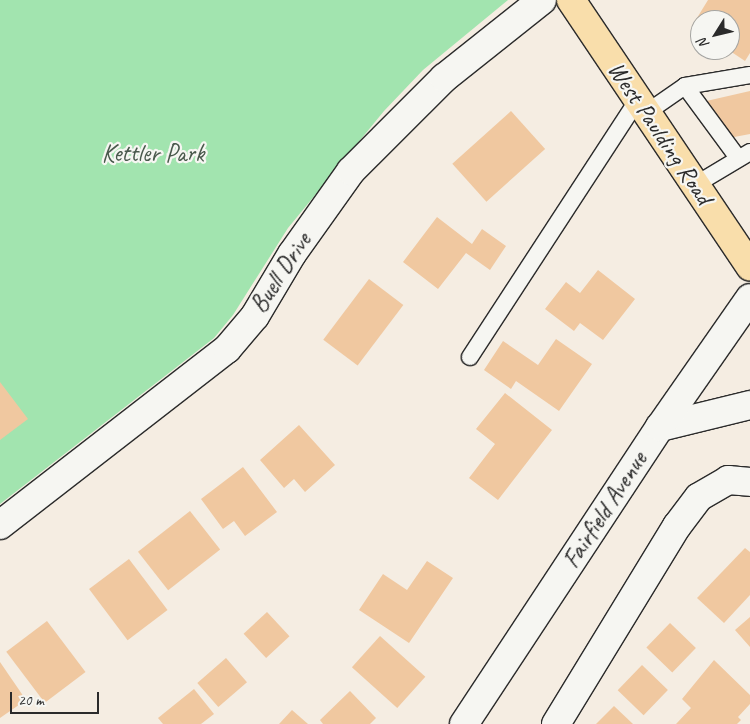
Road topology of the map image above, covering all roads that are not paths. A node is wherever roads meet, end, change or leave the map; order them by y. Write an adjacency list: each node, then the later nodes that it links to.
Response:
1 (542, 0): 14 (street, Buell Drive)
2 (571, 0): 5 (main road, West Paulding Road)
3 (750, 75): 4 (lane)
4 (685, 86): 5 (lane); 6 (lane)
5 (642, 106): 7 (main road, West Paulding Road); 10 (lane)
6 (744, 155): 7 (lane)
7 (695, 185): 8 (main road, West Paulding Road)
8 (750, 266)
9 (750, 298): 12 (street, Fairfield Avenue)
10 (470, 357)
11 (750, 405): 12 (street)
12 (660, 427): 15 (street, Fairfield Avenue)
13 (750, 482): 16 (street)
14 (0, 525)
15 (464, 724)
16 (556, 724)

